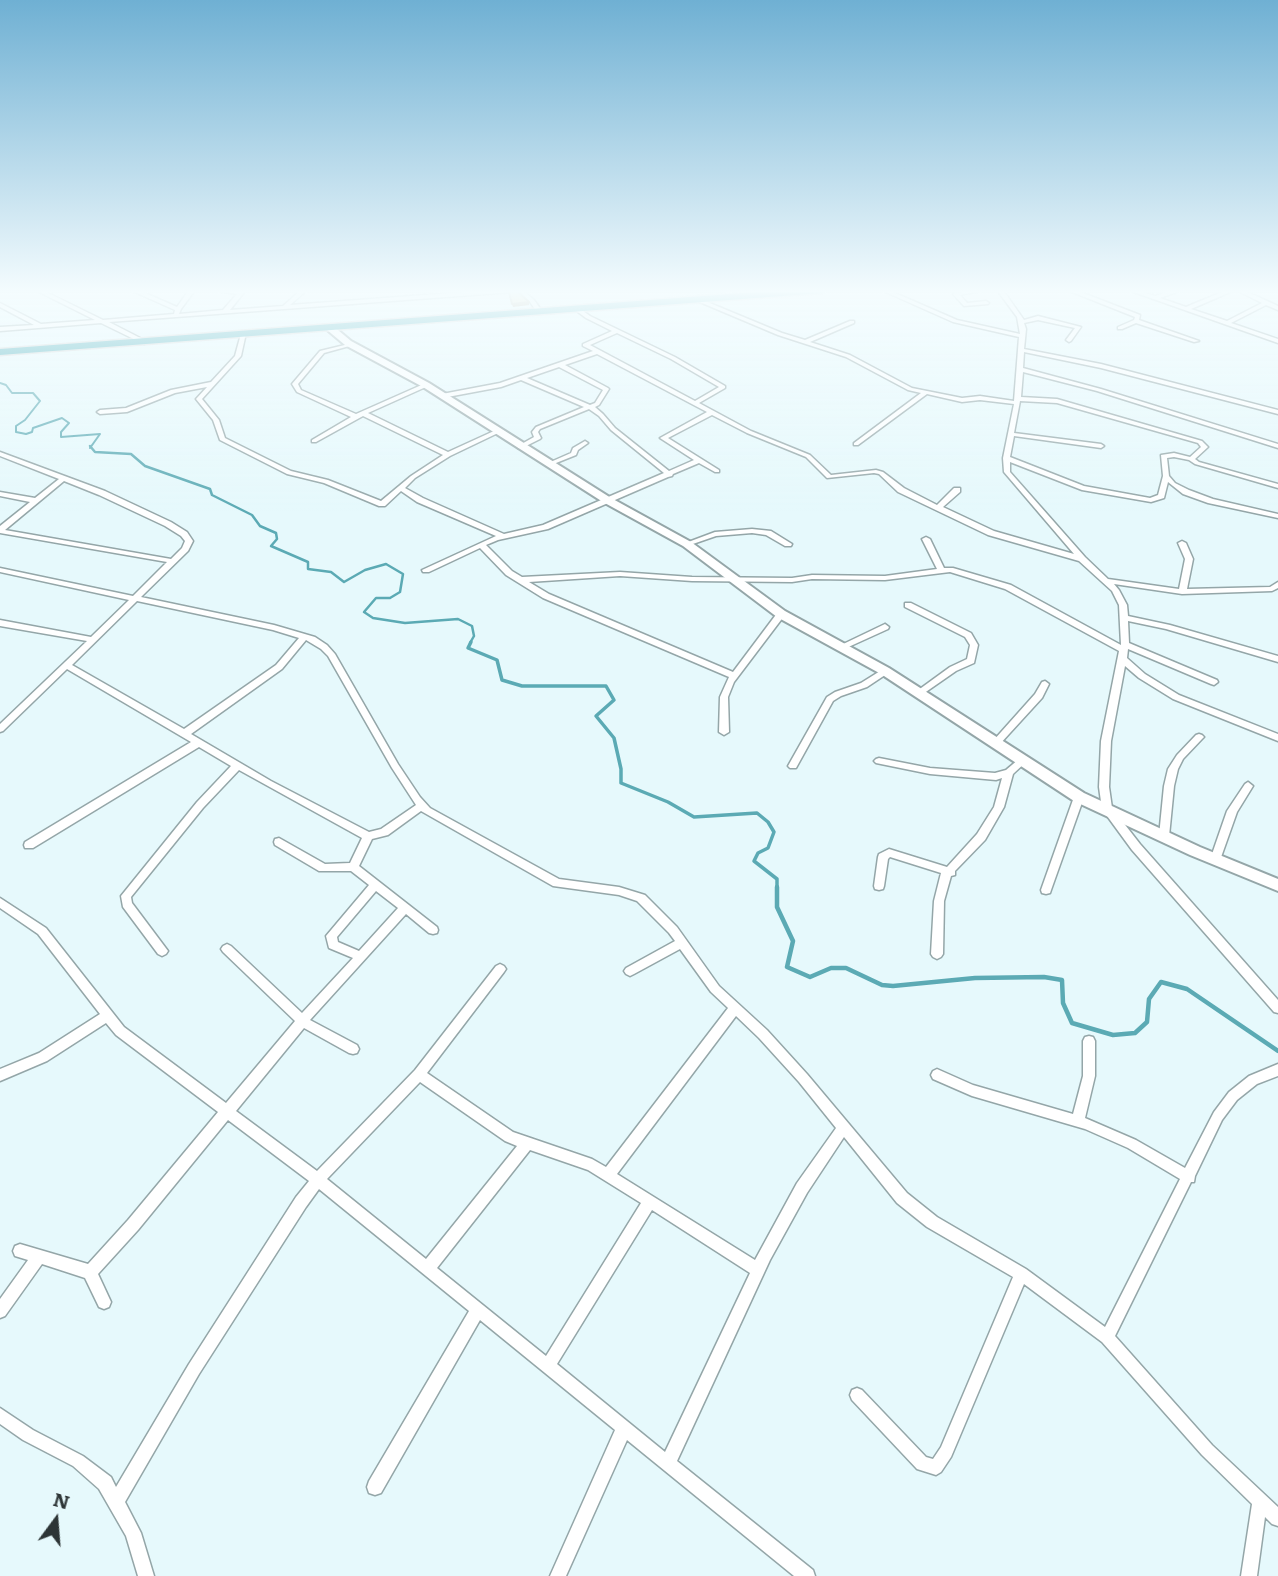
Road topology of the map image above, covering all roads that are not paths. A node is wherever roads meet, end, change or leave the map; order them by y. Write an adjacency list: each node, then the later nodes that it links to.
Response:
1 (231, 364): 13 (street)
2 (313, 364): 23 (street)
3 (387, 364): 14 (street)
4 (564, 364): 10 (street)
5 (619, 364): 18 (street)
6 (679, 364): 18 (street)
7 (862, 364): 15 (street)
8 (1020, 364): 11 (street)
9 (1089, 364): 22 (street)
10 (560, 365): 12 (street); 19 (street)
11 (1019, 369): 17 (street); 30 (street)
12 (521, 378): 16 (street); 19 (street)
13 (213, 383): 20 (street); 43 (street)
14 (426, 385): 16 (street); 23 (street)
15 (925, 393): 17 (street); 28 (street)
16 (442, 396): 24 (street)
17 (1017, 401): 25 (street); 35 (street)
18 (695, 403): 21 (street)
19 (590, 407): 31 (street); 39 (street)
20 (100, 412)
21 (713, 412): 36 (street); 48 (street)
22 (1278, 412)
23 (360, 415): 26 (street); 33 (street)
24 (496, 432): 31 (street); 33 (street)
25 (1010, 434): 29 (street); 34 (street)
26 (314, 441)
27 (586, 443): 37 (street)
28 (856, 444)
29 (1101, 446)
30 (1278, 446)
31 (520, 447): 37 (street)
32 (0, 454): 41 (street)
33 (448, 455): 43 (street)
34 (1006, 458): 40 (street); 57 (street)
35 (1191, 459): 40 (street); 42 (street)
36 (698, 461): 38 (street); 39 (street)
37 (549, 464): 47 (street)
38 (717, 471)
39 (670, 475): 47 (street)
40 (1166, 476): 49 (street)
41 (64, 478): 46 (street); 58 (street)
42 (1278, 486)
43 (401, 488): 51 (street)
44 (957, 490): 48 (street)
45 (0, 494): 46 (street)
46 (37, 500): 50 (street)
47 (607, 500): 51 (street); 54 (street)
48 (938, 508): 57 (street)
49 (1278, 516)
50 (0, 531): 58 (street)
51 (503, 536): 56 (street)
52 (926, 539): 61 (street)
53 (1182, 543): 66 (street)
54 (687, 544): 55 (street); 62 (street)
55 (788, 544)
56 (481, 545): 60 (street); 63 (street)
57 (1082, 559): 64 (street)
58 (172, 561): 67 (street)
59 (0, 569): 67 (street)
60 (426, 570)
61 (941, 570): 62 (street); 76 (street)
62 (736, 578): 63 (street); 69 (street)
63 (518, 580): 80 (street)
64 (1107, 581): 66 (street); 70 (street)
65 (1276, 588): 66 (street)
66 (1182, 592)
67 (135, 598): 73 (street); 74 (street)
68 (908, 606): 83 (street)
69 (782, 614): 75 (street); 80 (street)
70 (1125, 618): 76 (street); 77 (street)
71 (0, 623): 74 (street)
72 (885, 627): 75 (street)
73 (304, 637): 86 (street); 98 (street)
74 (93, 640): 78 (street)
75 (841, 647): 79 (street)
76 (1124, 651): 81 (street); 88 (street); 99 (street)
77 (1278, 659)
78 (68, 666): 84 (street); 86 (street)
79 (885, 671): 83 (street); 94 (street)
80 (733, 675): 85 (street)
81 (1214, 682)
82 (1045, 684): 90 (street)
83 (920, 693): 90 (street)
84 (0, 729)
85 (723, 732)
86 (185, 733): 89 (street)
87 (1199, 737): 101 (street)
88 (1278, 738)
89 (199, 742): 93 (street); 103 (street)
90 (996, 743): 92 (street)
91 (878, 761): 95 (street)
92 (1022, 761): 95 (street); 97 (street)
93 (238, 765): 100 (street); 116 (street)
94 (793, 766)
95 (1009, 772): 106 (street)
96 (1248, 786): 104 (street)
97 (1079, 797): 99 (street); 110 (street)
98 (422, 806): 100 (street); 114 (street)
99 (1107, 809): 101 (street); 122 (street)
100 (368, 836): 105 (street)
101 (1164, 836): 104 (street)
102 (279, 842): 105 (street)
103 (29, 845)
104 (1215, 860): 107 (street)
105 (353, 867): 108 (street)
106 (951, 872): 109 (street); 117 (street)
107 (1278, 885)
108 (375, 886): 112 (street); 118 (street)
109 (879, 886)
110 (1046, 890)
111 (0, 902): 123 (street)
112 (405, 908): 113 (street); 118 (street)
113 (433, 930)
114 (682, 942): 120 (street); 121 (street)
115 (227, 949): 124 (street)
116 (162, 951)
117 (937, 954)
118 (361, 956): 124 (street)
119 (500, 969): 128 (street)
120 (630, 971)
121 (735, 1008): 133 (street); 135 (street)
122 (1278, 1008)
123 (107, 1016): 129 (street); 131 (street)
124 (302, 1021): 126 (street); 131 (street)
125 (1089, 1041): 132 (street)
126 (352, 1049)
127 (1278, 1069): 136 (street)
128 (419, 1074): 134 (street); 137 (street)
129 (0, 1075)
130 (937, 1075): 132 (street)
131 (225, 1112): 137 (street); 143 (street)
132 (1078, 1121): 136 (street)
133 (843, 1128): 142 (street); 144 (street)
134 (527, 1144): 135 (street); 141 (street)
135 (608, 1174): 138 (street)
136 (1189, 1177): 148 (street)
137 (318, 1180): 141 (street); 156 (street)
138 (650, 1201): 142 (street); 149 (street)
139 (20, 1251): 140 (street)
140 (39, 1257): 143 (street); 147 (street)
141 (427, 1269): 146 (street)
142 (758, 1270): 153 (street)
143 (90, 1272): 145 (street)
144 (1021, 1274): 148 (street); 150 (street)
145 (104, 1302)
146 (478, 1310): 149 (street); 154 (street)
147 (0, 1311)
148 (1107, 1337): 155 (street)
149 (548, 1366): 152 (street)
150 (857, 1395)
151 (0, 1415): 156 (street)
152 (624, 1428): 153 (street); 159 (street)
153 (668, 1463): 160 (street)
154 (375, 1487)
155 (1260, 1500): 157 (street); 161 (street)
156 (116, 1502): 158 (street)
157 (1278, 1518)
158 (145, 1576)
159 (558, 1576)
160 (807, 1576)
161 (1249, 1576)

